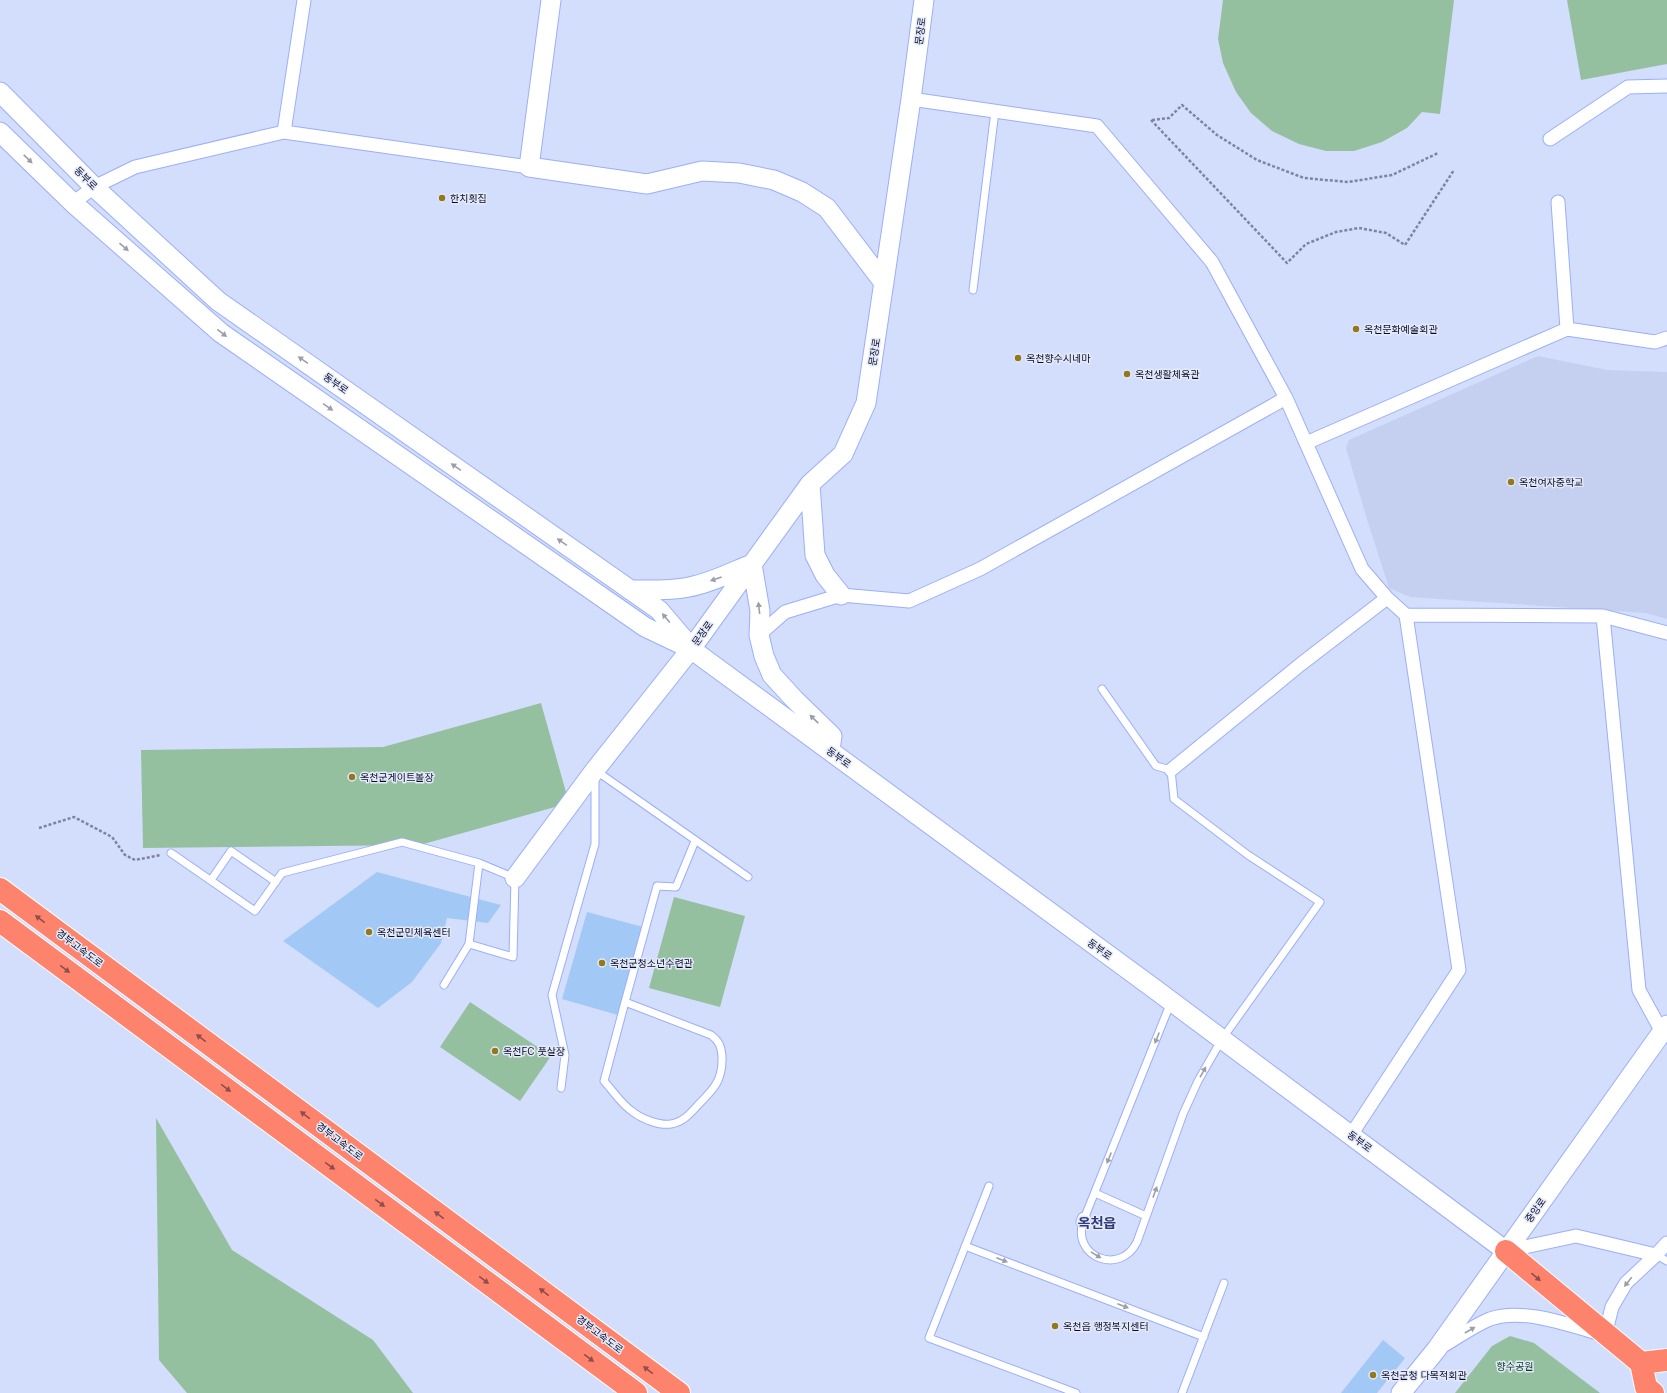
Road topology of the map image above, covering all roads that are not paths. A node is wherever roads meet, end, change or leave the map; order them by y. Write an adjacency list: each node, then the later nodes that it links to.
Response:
1 (304, 0): 9 (street)
2 (551, 0): 11 (street)
3 (924, 0): 6 (street, 문장로)
4 (1667, 86): 10 (street)
5 (0, 92): 12 (street, 동부로)
6 (911, 99): 7 (street); 15 (street, 문장로)
7 (995, 111): 16 (lane); 19 (street)
8 (0, 132): 14 (street, 동부로, one-way to 14)
9 (284, 132): 11 (street); 12 (street)
10 (1550, 139)
11 (529, 167): 15 (street)
12 (94, 187): 14 (street); 23 (street, 동부로, one-way to 12)
13 (1558, 202): 17 (street)
14 (73, 203): 30 (street, 동부로, one-way to 30)
15 (884, 282): 21 (street, 문장로)
16 (974, 290)
17 (1567, 329): 18 (street); 20 (street)
18 (1667, 338)
19 (1286, 398): 20 (street); 24 (street)
20 (1306, 443): 25 (street)
21 (810, 484): 22 (street, 문장로); 24 (street)
22 (752, 564): 23 (street, one-way to 23); 29 (street, one-way to 22); 30 (street, 문장로)
23 (630, 590): 30 (street, 동부로, one-way to 23)
24 (841, 595): 29 (street)
25 (1387, 598): 26 (street); 34 (street)
26 (1406, 615): 27 (street); 51 (street)
27 (1603, 616): 28 (street); 48 (street)
28 (1667, 633)
29 (759, 635): 32 (street, one-way to 29)
30 (691, 648): 32 (street, 동부로); 33 (street, 문장로)
31 (1102, 689): 34 (lane)
32 (830, 750): 47 (street, 동부로)
33 (595, 770): 35 (lane); 38 (street, 문장로); 50 (lane)
34 (1172, 770): 49 (lane)
35 (695, 841): 39 (lane); 46 (lane)
36 (171, 853): 40 (lane)
37 (479, 863): 38 (lane); 41 (lane); 44 (lane)
38 (515, 878): 44 (lane)
39 (748, 878)
40 (211, 880): 41 (lane); 41 (lane)
41 (276, 882)
42 (0, 889): 66 (highway, 경부고속도로, one-way to 42)
43 (0, 921): 65 (highway, one-way to 65)
44 (469, 944): 45 (lane)
45 (444, 985)
46 (625, 1002): 46 (lane)
47 (1172, 1002): 49 (street, 동부로); 53 (lane, one-way to 53)
48 (1665, 1028): 57 (street, 중앙로)
49 (1222, 1039): 51 (street, 동부로); 54 (lane, one-way to 49)
50 (561, 1088)
51 (1351, 1135): 57 (street, 동부로)
52 (989, 1186): 56 (lane)
53 (1095, 1193): 54 (lane); 54 (lane, one-way to 54)
54 (1146, 1216)
55 (1667, 1243): 58 (street)
56 (965, 1246): 61 (lane, one-way to 61); 67 (lane)
57 (1506, 1251): 58 (street); 60 (highway, one-way to 60); 62 (street, 중앙로)
58 (1662, 1258): 60 (street, one-way to 60)
59 (1224, 1283): 61 (lane)
60 (1605, 1334): 62 (street, one-way to 60); 64 (highway)
61 (1204, 1337): 68 (lane)
62 (1436, 1350): 69 (street, 중앙로)
63 (1667, 1360): 64 (highway)
64 (1641, 1363): 70 (highway)
65 (636, 1393)
66 (680, 1393)
67 (1076, 1393)
68 (1182, 1393)
69 (1401, 1393)
70 (1653, 1393)

